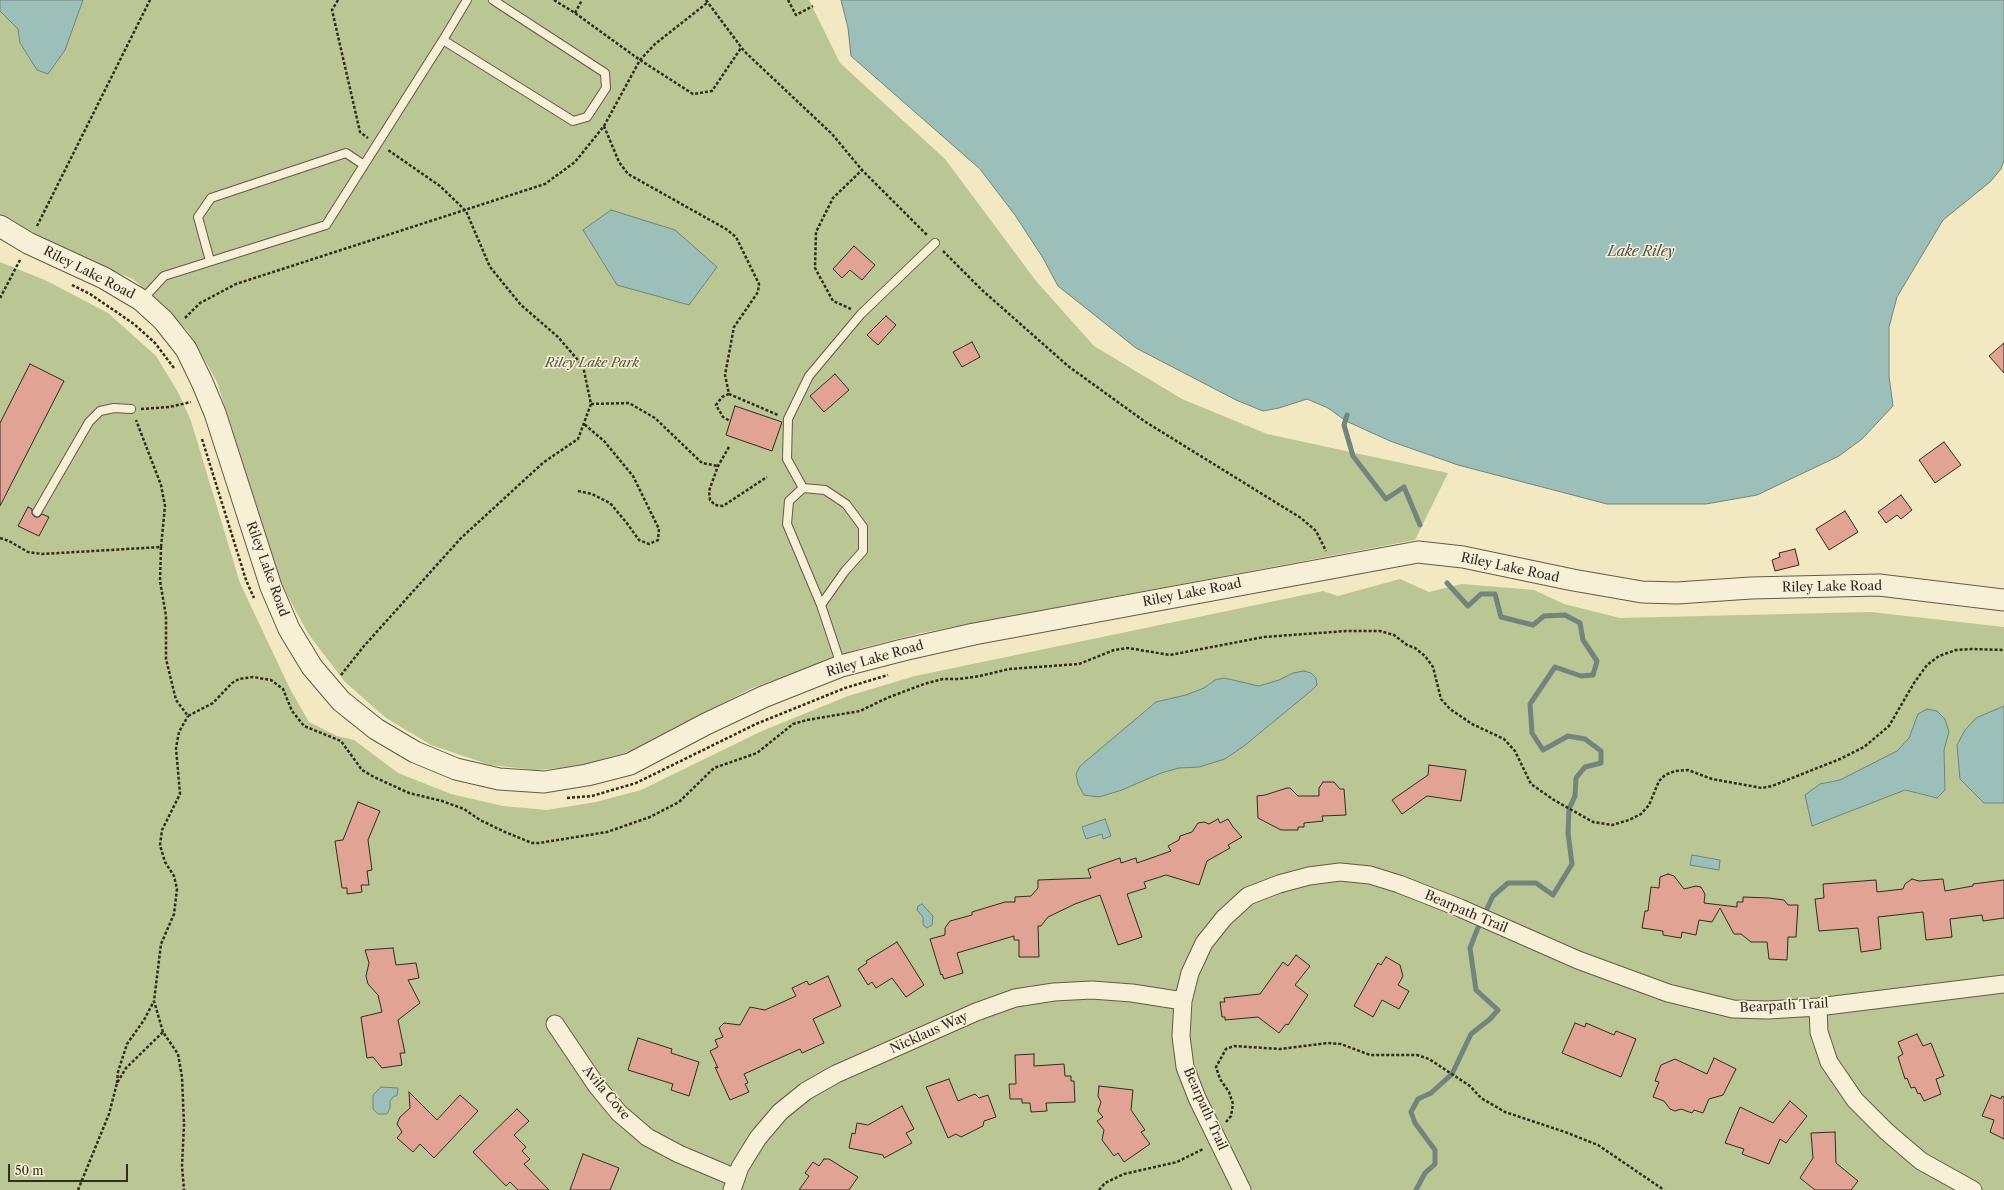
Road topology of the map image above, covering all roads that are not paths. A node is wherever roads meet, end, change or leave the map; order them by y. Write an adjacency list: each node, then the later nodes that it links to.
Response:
1 (466, 0): 3 (lane)
2 (493, 0): 3 (lane)
3 (443, 40): 4 (lane)
4 (364, 165): 7 (lane); 7 (lane)
5 (0, 226): 8 (street, Riley Lake Road)
6 (935, 243): 10 (lane)
7 (210, 261): 8 (lane)
8 (142, 300): 14 (street, Riley Lake Road)
9 (131, 409): 11 (lane)
10 (803, 488): 13 (lane); 13 (lane)
11 (38, 512)
12 (2004, 600): 14 (street, Riley Lake Road)
13 (821, 606): 14 (lane)
14 (841, 666)
15 (2004, 984): 17 (street, Bearpath Trail)
16 (1183, 1001): 17 (street, Bearpath Trail); 19 (street, Nicklaus Way); 20 (street, Bearpath Trail)
17 (1818, 1007): 21 (street)
18 (555, 1024): 19 (street, Avila Cove)
19 (734, 1184)
20 (1242, 1190)
21 (1973, 1190)

